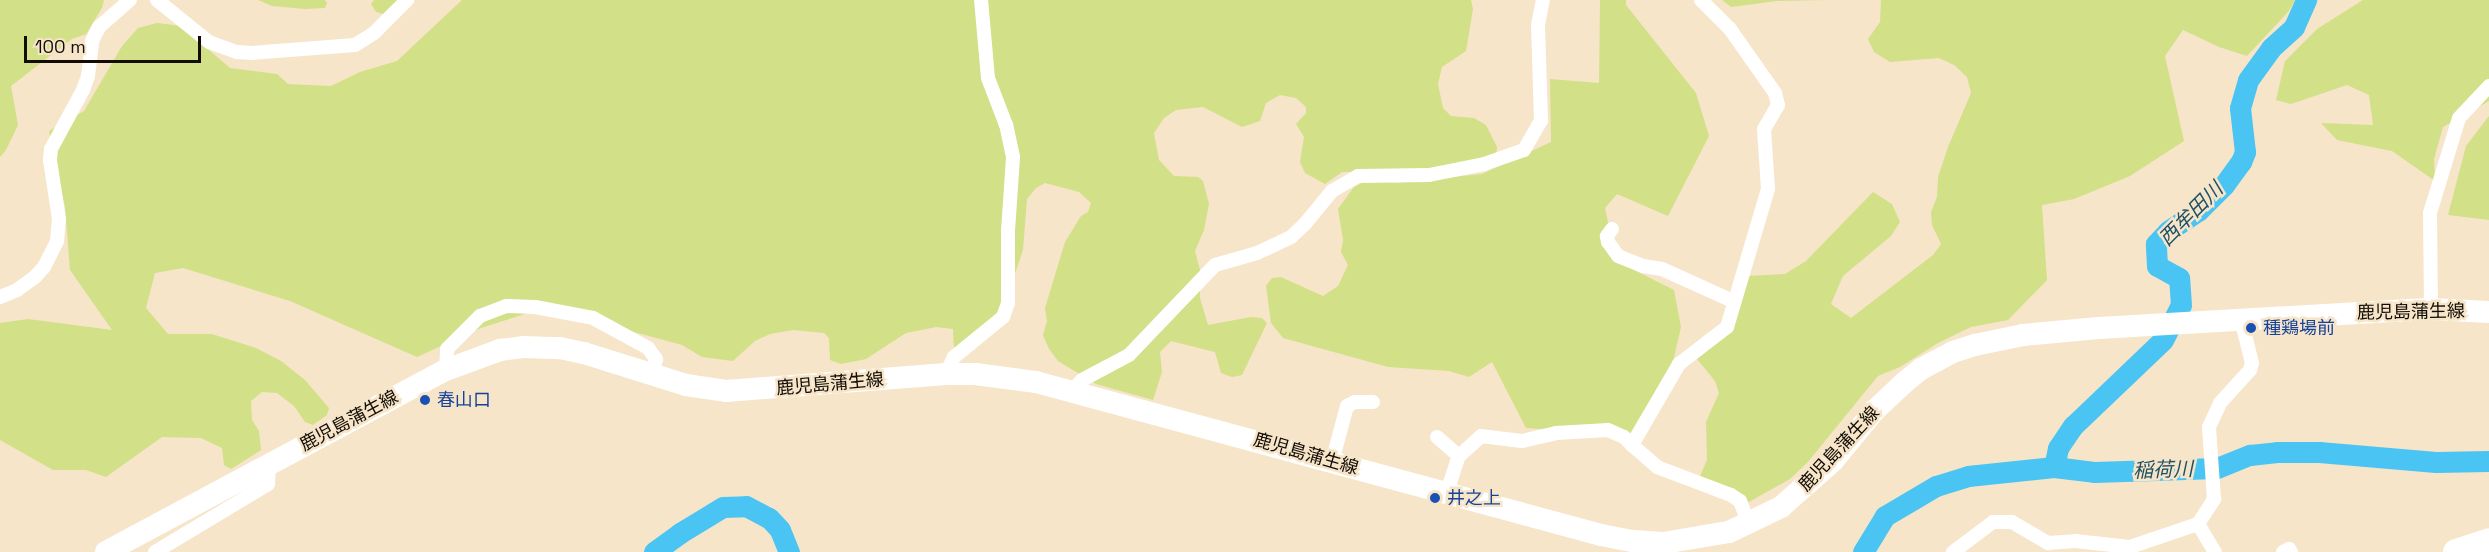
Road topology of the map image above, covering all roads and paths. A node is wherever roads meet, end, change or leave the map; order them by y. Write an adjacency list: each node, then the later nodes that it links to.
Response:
1 (130, 0): 9 (street)
2 (157, 0): 3 (street)
3 (407, 0)
4 (981, 0): 15 (street)
5 (1543, 0): 17 (street)
6 (1701, 0): 10 (street)
7 (2489, 87): 11 (street)
8 (1612, 229): 10 (street)
9 (0, 297)
10 (1733, 301): 20 (street)
11 (2431, 309): 12 (main road, 鹿児島蒲生線); 13 (main road, 鹿児島蒲生線)
12 (2489, 312)
13 (2241, 319): 25 (street); 26 (main road, 鹿児島蒲生線)
14 (446, 370): 16 (main road, 鹿児島蒲生線); 16 (street); 23 (main road, 鹿児島蒲生線)
15 (946, 374): 16 (main road, 鹿児島蒲生線); 17 (main road, 鹿児島蒲生線)
16 (652, 375)
17 (1073, 390): 22 (main road, 鹿児島蒲生線)
18 (1373, 402): 22 (street)
19 (1437, 437): 21 (street)
20 (1632, 445): 21 (street); 26 (street)
21 (1459, 456): 24 (street)
22 (1332, 462): 24 (main road, 鹿児島蒲生線)
23 (269, 465): 28 (main road, 鹿児島蒲生線); 29 (street)
24 (1447, 492): 26 (main road, 鹿児島蒲生線)
25 (2198, 524): 30 (street); 31 (street)
26 (1749, 525)
27 (2489, 541): 34 (highway)
28 (106, 552)
29 (154, 552)
30 (1953, 552)
31 (2215, 552)
32 (2283, 552): 33 (street)
33 (2291, 552)
34 (2456, 552)

